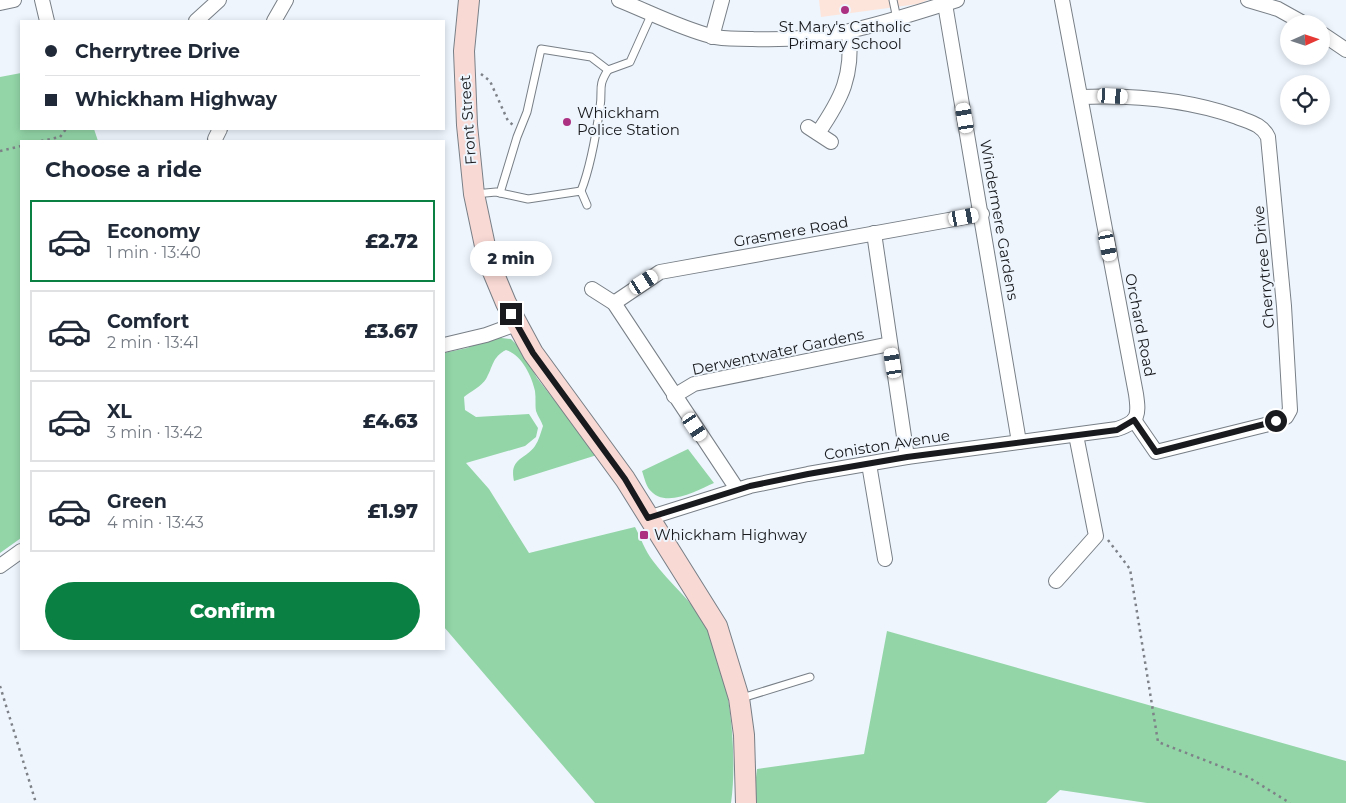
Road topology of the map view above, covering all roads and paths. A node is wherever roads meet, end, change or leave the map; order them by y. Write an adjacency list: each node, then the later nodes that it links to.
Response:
1 (14, 0): 12 (street)
2 (42, 0): 16 (street)
3 (219, 0): 17 (street)
4 (286, 0): 18 (street)
5 (469, 0): 24 (main road, Front Street)
6 (619, 0): 14 (street)
7 (722, 0): 21 (street)
8 (893, 0): 19 (lane)
9 (1062, 0): 26 (street, Orchard Road)
10 (1248, 0): 13 (street)
11 (951, 2): 19 (street); 37 (street, Windermere Gardens)
12 (0, 3)
13 (1279, 5): 15 (street)
14 (652, 13): 21 (street); 25 (lane)
15 (1293, 15)
16 (47, 20)
17 (197, 20)
18 (275, 20)
19 (898, 20): 20 (street)
20 (849, 32): 21 (street); 30 (street)
21 (712, 37)
22 (1330, 39): 23 (street)
23 (1346, 50)
24 (464, 68): 27 (path); 35 (main road, Front Street)
25 (608, 70): 27 (lane); 34 (lane)
26 (1080, 97): 45 (street, Orchard Road); 45 (street, Cherrytree Drive)
27 (521, 127): 33 (lane)
28 (65, 130): 29 (path)
29 (46, 140)
30 (831, 142)
31 (20, 146): 32 (path)
32 (0, 151)
33 (500, 192): 34 (lane); 35 (lane)
34 (581, 192): 36 (lane)
35 (474, 194): 41 (main road, Front Street)
36 (587, 205)
37 (982, 214): 38 (street, Grasmere Road); 47 (street, Windermere Gardens)
38 (874, 233): 40 (street, Grasmere Road); 42 (street)
39 (592, 289): 40 (street)
40 (614, 303): 44 (street)
41 (516, 324): 43 (street); 51 (main road)
42 (890, 344): 44 (street, Derwentwater Gardens); 48 (street)
43 (445, 345)
44 (674, 396): 50 (street)
45 (1134, 420): 46 (street, Coniston Avenue)
46 (1076, 435): 47 (street, Coniston Avenue); 56 (street)
47 (1019, 442): 48 (street, Coniston Avenue)
48 (907, 457): 49 (street, Coniston Avenue)
49 (869, 464): 50 (street, Coniston Avenue); 54 (street)
50 (737, 489): 51 (street, Coniston Avenue)
51 (648, 518): 59 (main road)
52 (1106, 537): 62 (path)
53 (20, 552): 55 (street)
54 (885, 559)
55 (0, 566)
56 (1056, 580)
57 (810, 677): 59 (lane)
58 (0, 686): 60 (path)
59 (739, 698): 61 (main road)
60 (36, 803)
61 (746, 803)
62 (1290, 803)

